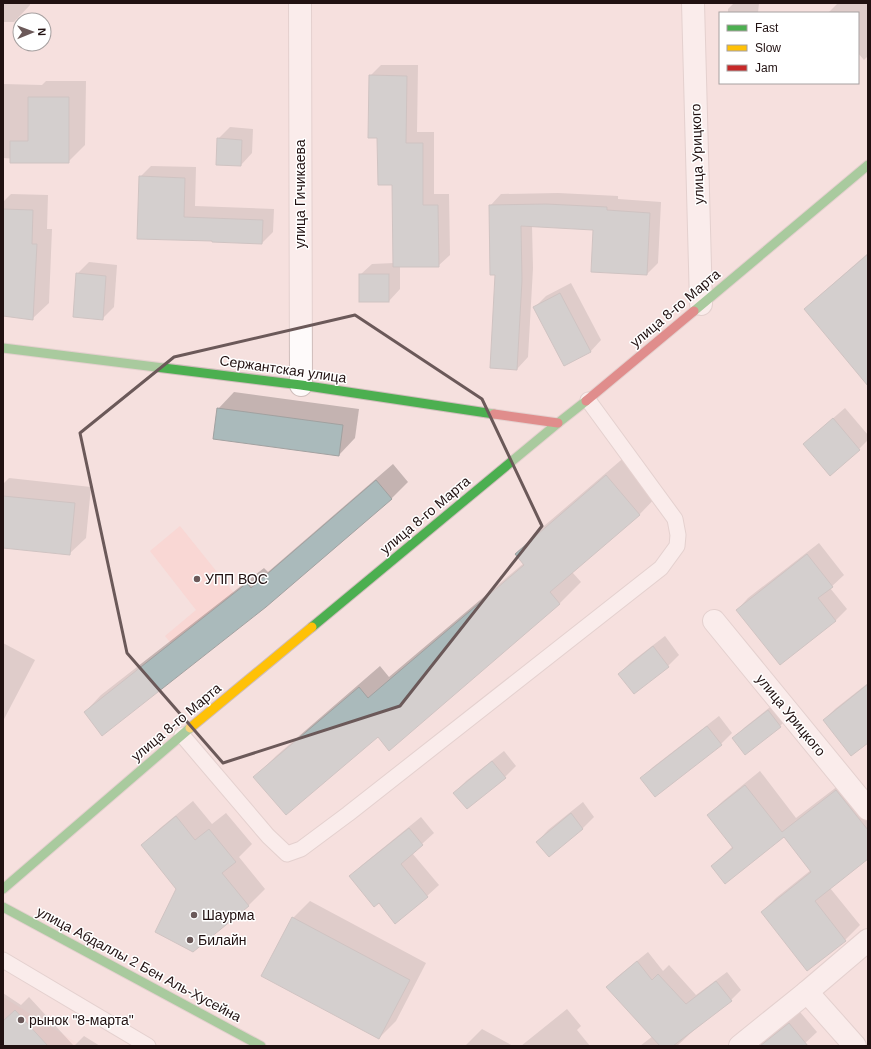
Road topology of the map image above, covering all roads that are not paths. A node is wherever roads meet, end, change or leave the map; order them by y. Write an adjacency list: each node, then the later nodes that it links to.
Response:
1 (300, 3): 6 (street, улица Гичикаева)
2 (693, 3): 4 (street, улица Урицкого)
3 (868, 165): 4 (street, улица 8-го Марта)
4 (701, 304): 7 (street, улица 8-го Марта)
5 (3, 348): 6 (street, Сержантская улица)
6 (301, 385): 8 (street, Сержантская улица)
7 (588, 400): 8 (street, улица 8-го Марта); 10 (lane)
8 (558, 423): 10 (street, улица 8-го Марта)
9 (714, 621): 11 (street, улица Урицкого)
10 (182, 736): 12 (street, улица 8-го Марта)
11 (868, 809)
12 (3, 889)
13 (3, 908): 18 (street, улица Абдаллы 2 Бен Аль-Хусейна)
14 (868, 940): 16 (street)
15 (3, 960): 17 (lane)
16 (807, 992): 19 (street); 20 (street)
17 (148, 1046)
18 (261, 1046)
19 (740, 1046)
20 (855, 1046)

